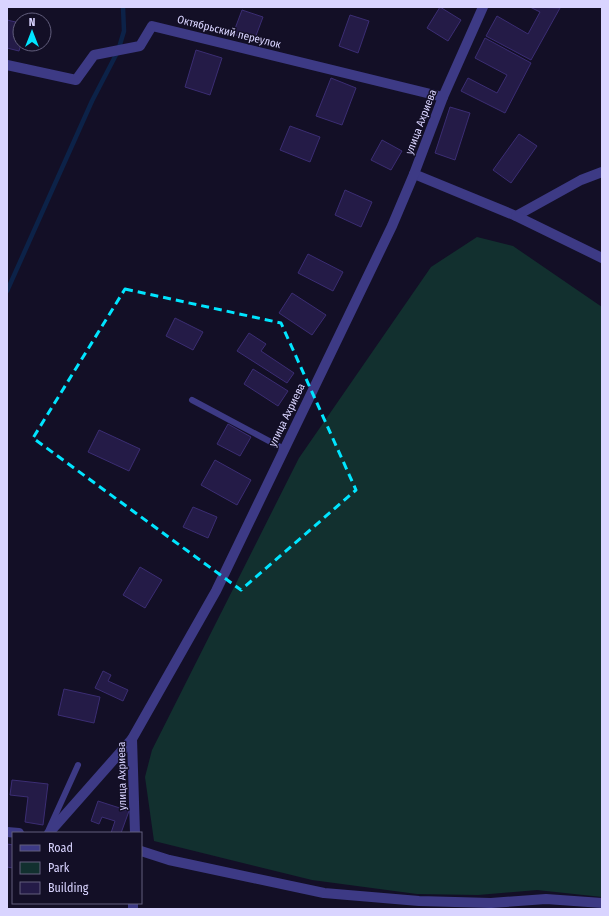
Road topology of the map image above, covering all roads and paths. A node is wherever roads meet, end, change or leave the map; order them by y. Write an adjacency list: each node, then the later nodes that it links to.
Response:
1 (483, 7): 3 (street, улица Ахриева)
2 (7, 65): 3 (street, Октябрьский переулок)
3 (443, 97): 5 (street, улица Ахриева)
4 (602, 172): 6 (street)
5 (414, 174): 6 (street); 9 (street, улица Ахриева)
6 (516, 216): 7 (street)
7 (602, 258)
8 (192, 400): 9 (lane)
9 (284, 449): 10 (street, улица Ахриева)
10 (132, 739): 13 (street); 14 (street, улица Ахриева)
11 (78, 765): 12 (lane)
12 (48, 832)
13 (49, 832)
14 (135, 832)
15 (142, 851): 17 (street)
16 (602, 903): 17 (street)
17 (489, 906)

